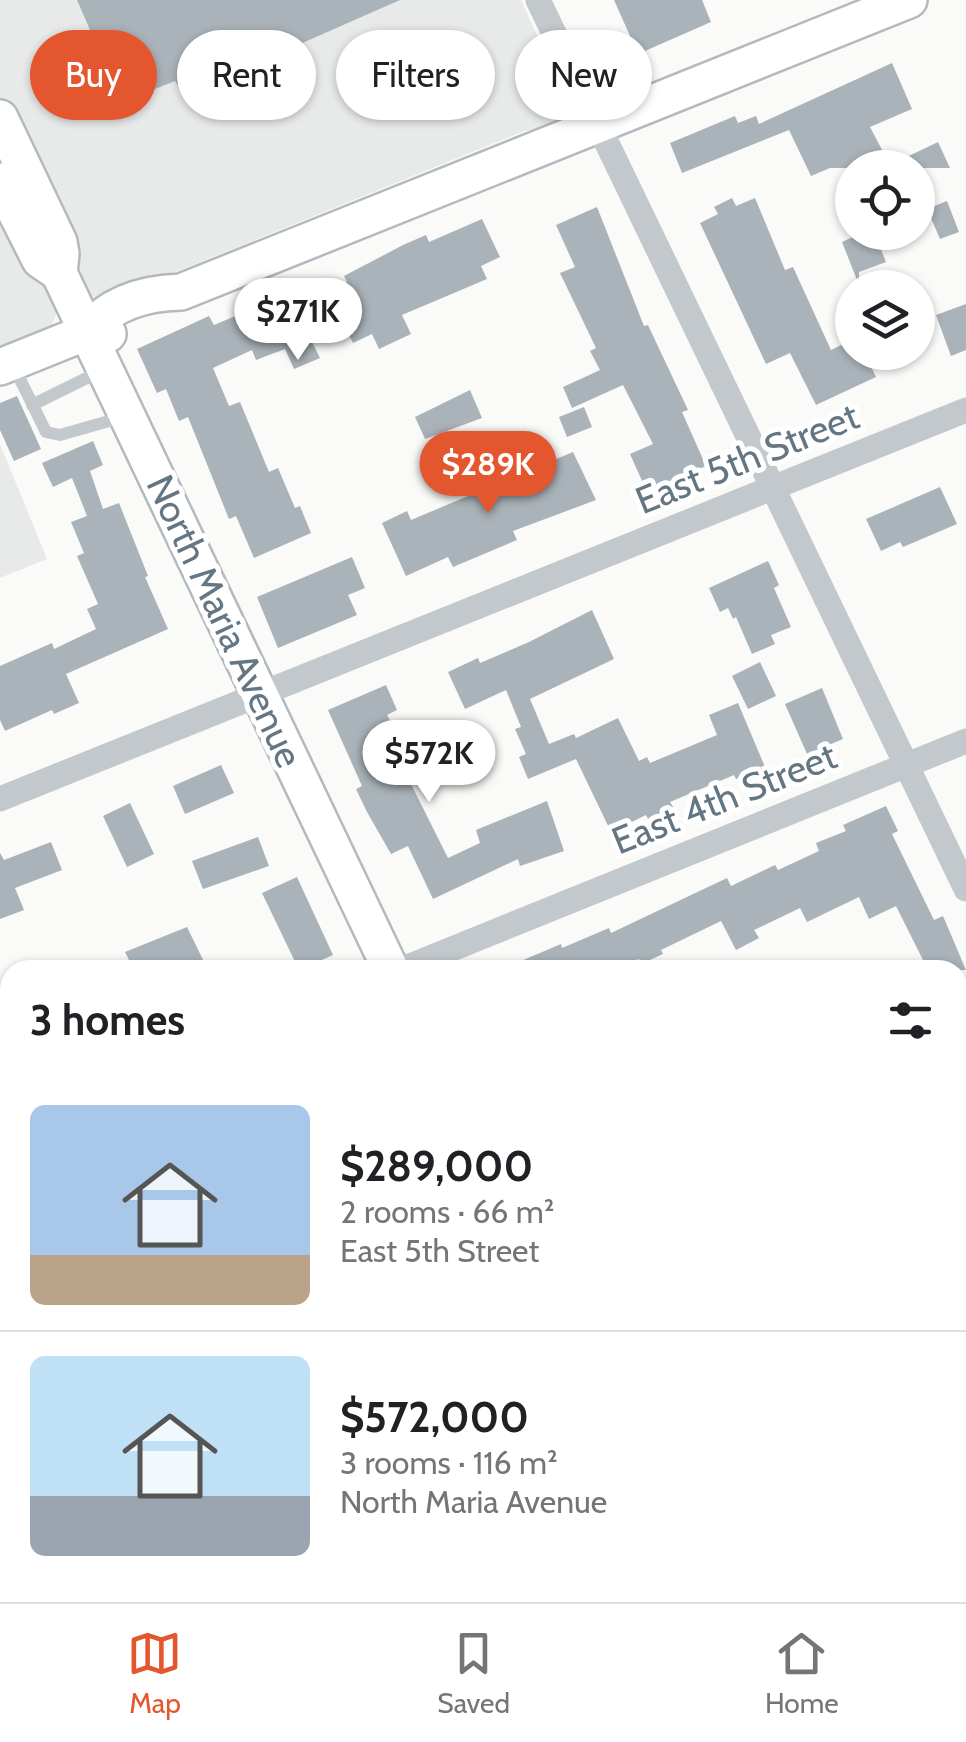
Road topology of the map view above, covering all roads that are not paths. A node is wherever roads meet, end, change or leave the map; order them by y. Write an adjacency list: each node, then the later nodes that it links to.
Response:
1 (538, 0): 4 (street)
2 (909, 0): 4 (street)
3 (0, 118): 6 (street, North Maria Avenue)
4 (598, 125): 7 (street); 13 (street)
5 (0, 181): 6 (street, North Maria Avenue)
6 (59, 273): 7 (street, North Maria Avenue)
7 (88, 332): 8 (street); 9 (street, North Maria Avenue)
8 (6, 365): 10 (lane)
9 (105, 369): 10 (lane); 12 (street, North Maria Avenue)
10 (32, 404): 12 (lane)
11 (966, 410): 13 (street, East 5th Street)
12 (127, 416): 14 (street, North Maria Avenue)
13 (772, 489): 14 (street, East 5th Street); 16 (street)
14 (261, 695): 17 (street, East 5th Street); 19 (street, North Maria Avenue)
15 (966, 740): 16 (street, East 4th Street)
16 (905, 765): 18 (street); 20 (street, East 4th Street)
17 (0, 799)
18 (966, 889)
19 (386, 960)
20 (425, 960)

